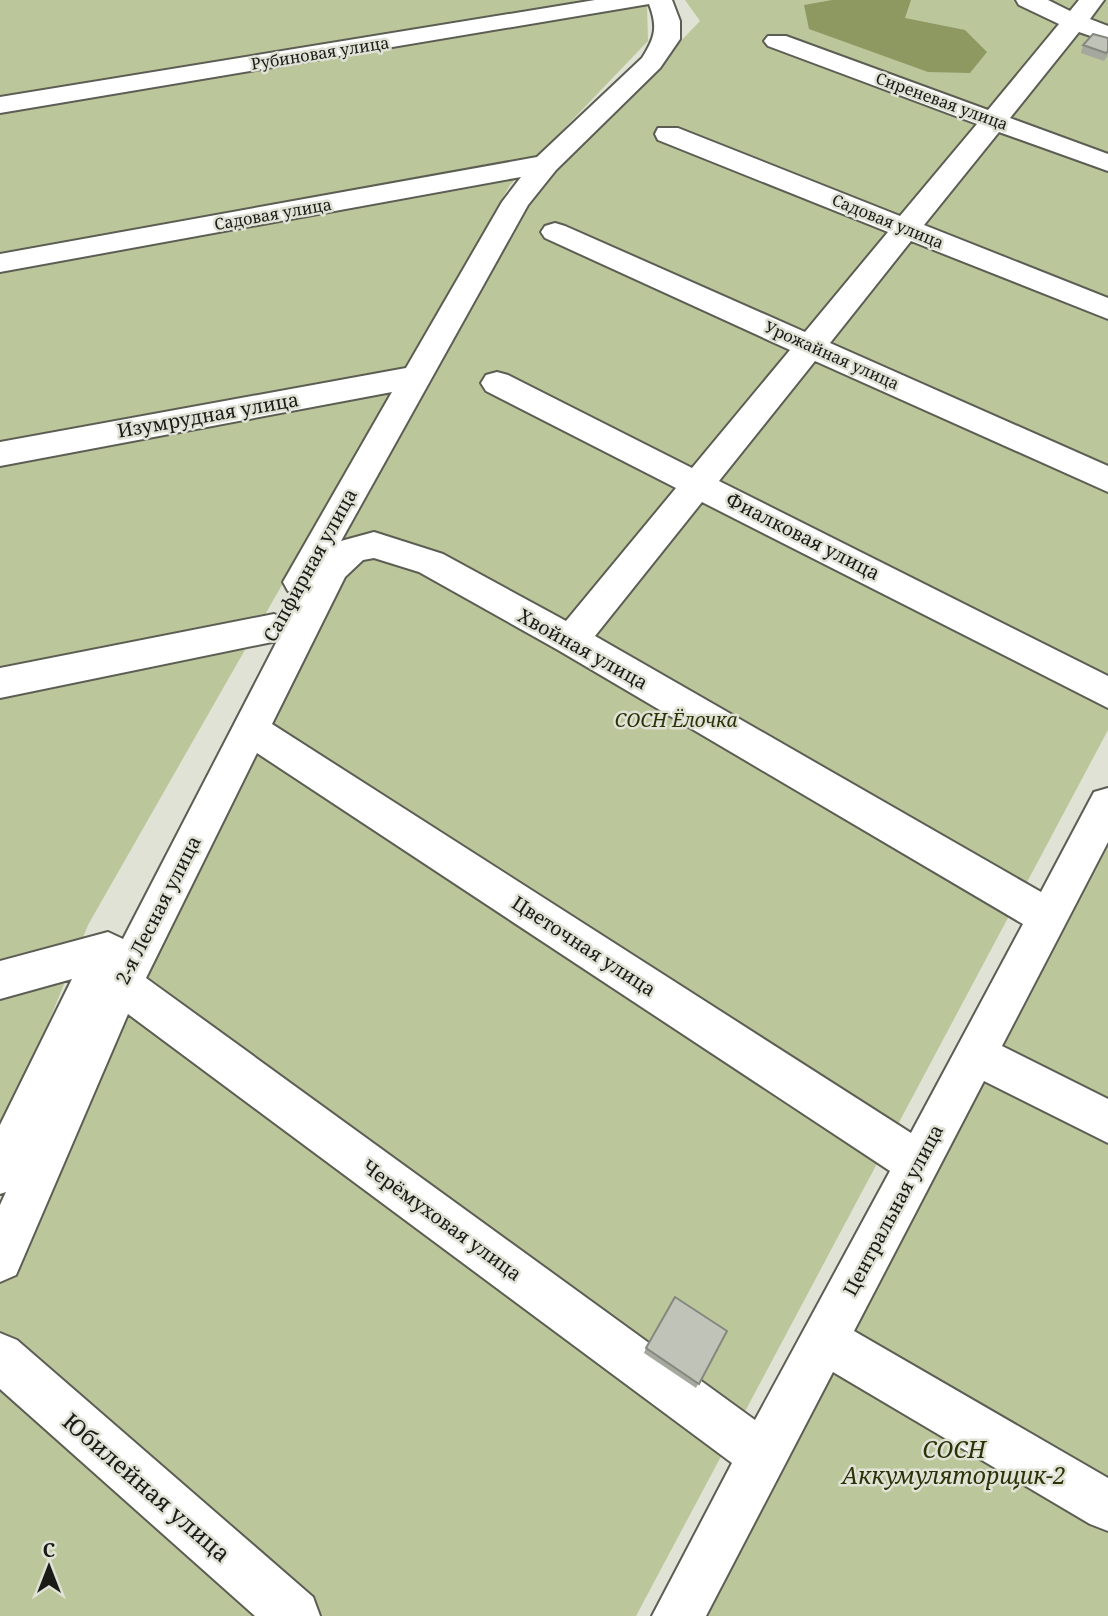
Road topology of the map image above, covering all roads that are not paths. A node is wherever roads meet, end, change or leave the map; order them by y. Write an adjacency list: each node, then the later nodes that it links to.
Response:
1 (640, 0): 7 (street, Рубиновая улица)
2 (660, 0): 11 (street, Сапфирная улица)
3 (1028, 0): 4 (street)
4 (1083, 11): 5 (street); 8 (street)
5 (1108, 34)
6 (777, 41): 8 (street, Сиреневая улица)
7 (0, 105)
8 (995, 120): 10 (street, Сиреневая улица); 12 (street)
9 (668, 134): 12 (street, Садовая улица)
10 (1108, 163)
11 (546, 164): 14 (street, Садовая улица); 17 (street, Сапфирная улица)
12 (907, 228): 15 (street, Садовая улица); 16 (street)
13 (555, 232): 16 (street, Урожайная улица)
14 (0, 263)
15 (1108, 309)
16 (811, 346): 20 (street, Урожайная улица); 21 (street)
17 (416, 377): 19 (street, Изумрудная улица); 23 (street, Сапфирная улица)
18 (497, 383): 21 (street, Фиалковая улица)
19 (0, 454)
20 (1108, 480)
21 (700, 484): 24 (street); 26 (street, Фиалковая улица)
22 (332, 568): 24 (street, Хвойная улица); 27 (street, 2-я Лесная улица)
23 (275, 628): 25 (street); 30 (street, Сапфирная улица)
24 (571, 640): 29 (street, Хвойная улица)
25 (0, 683)
26 (1108, 693)
27 (250, 729): 30 (street, 2-я Лесная улица); 34 (street, Цветочная улица)
28 (1106, 814): 29 (street, Центральная улица)
29 (1048, 917): 32 (street, Центральная улица)
30 (114, 968): 31 (street); 35 (street, Сапфирная улица); 36 (street, 2-я Лесная улица); 39 (street, Черёмуховая улица)
31 (0, 980)
32 (975, 1055): 33 (street); 34 (street, Центральная улица)
33 (1108, 1122)
34 (918, 1163): 37 (street, Центральная улица)
35 (0, 1172)
36 (0, 1259)
37 (824, 1340): 39 (street, Центральная улица); 40 (street)
38 (0, 1357): 41 (street, Юбилейная улица)
39 (763, 1456): 42 (street, Центральная улица)
40 (1108, 1506)
41 (294, 1616)
42 (678, 1616)

